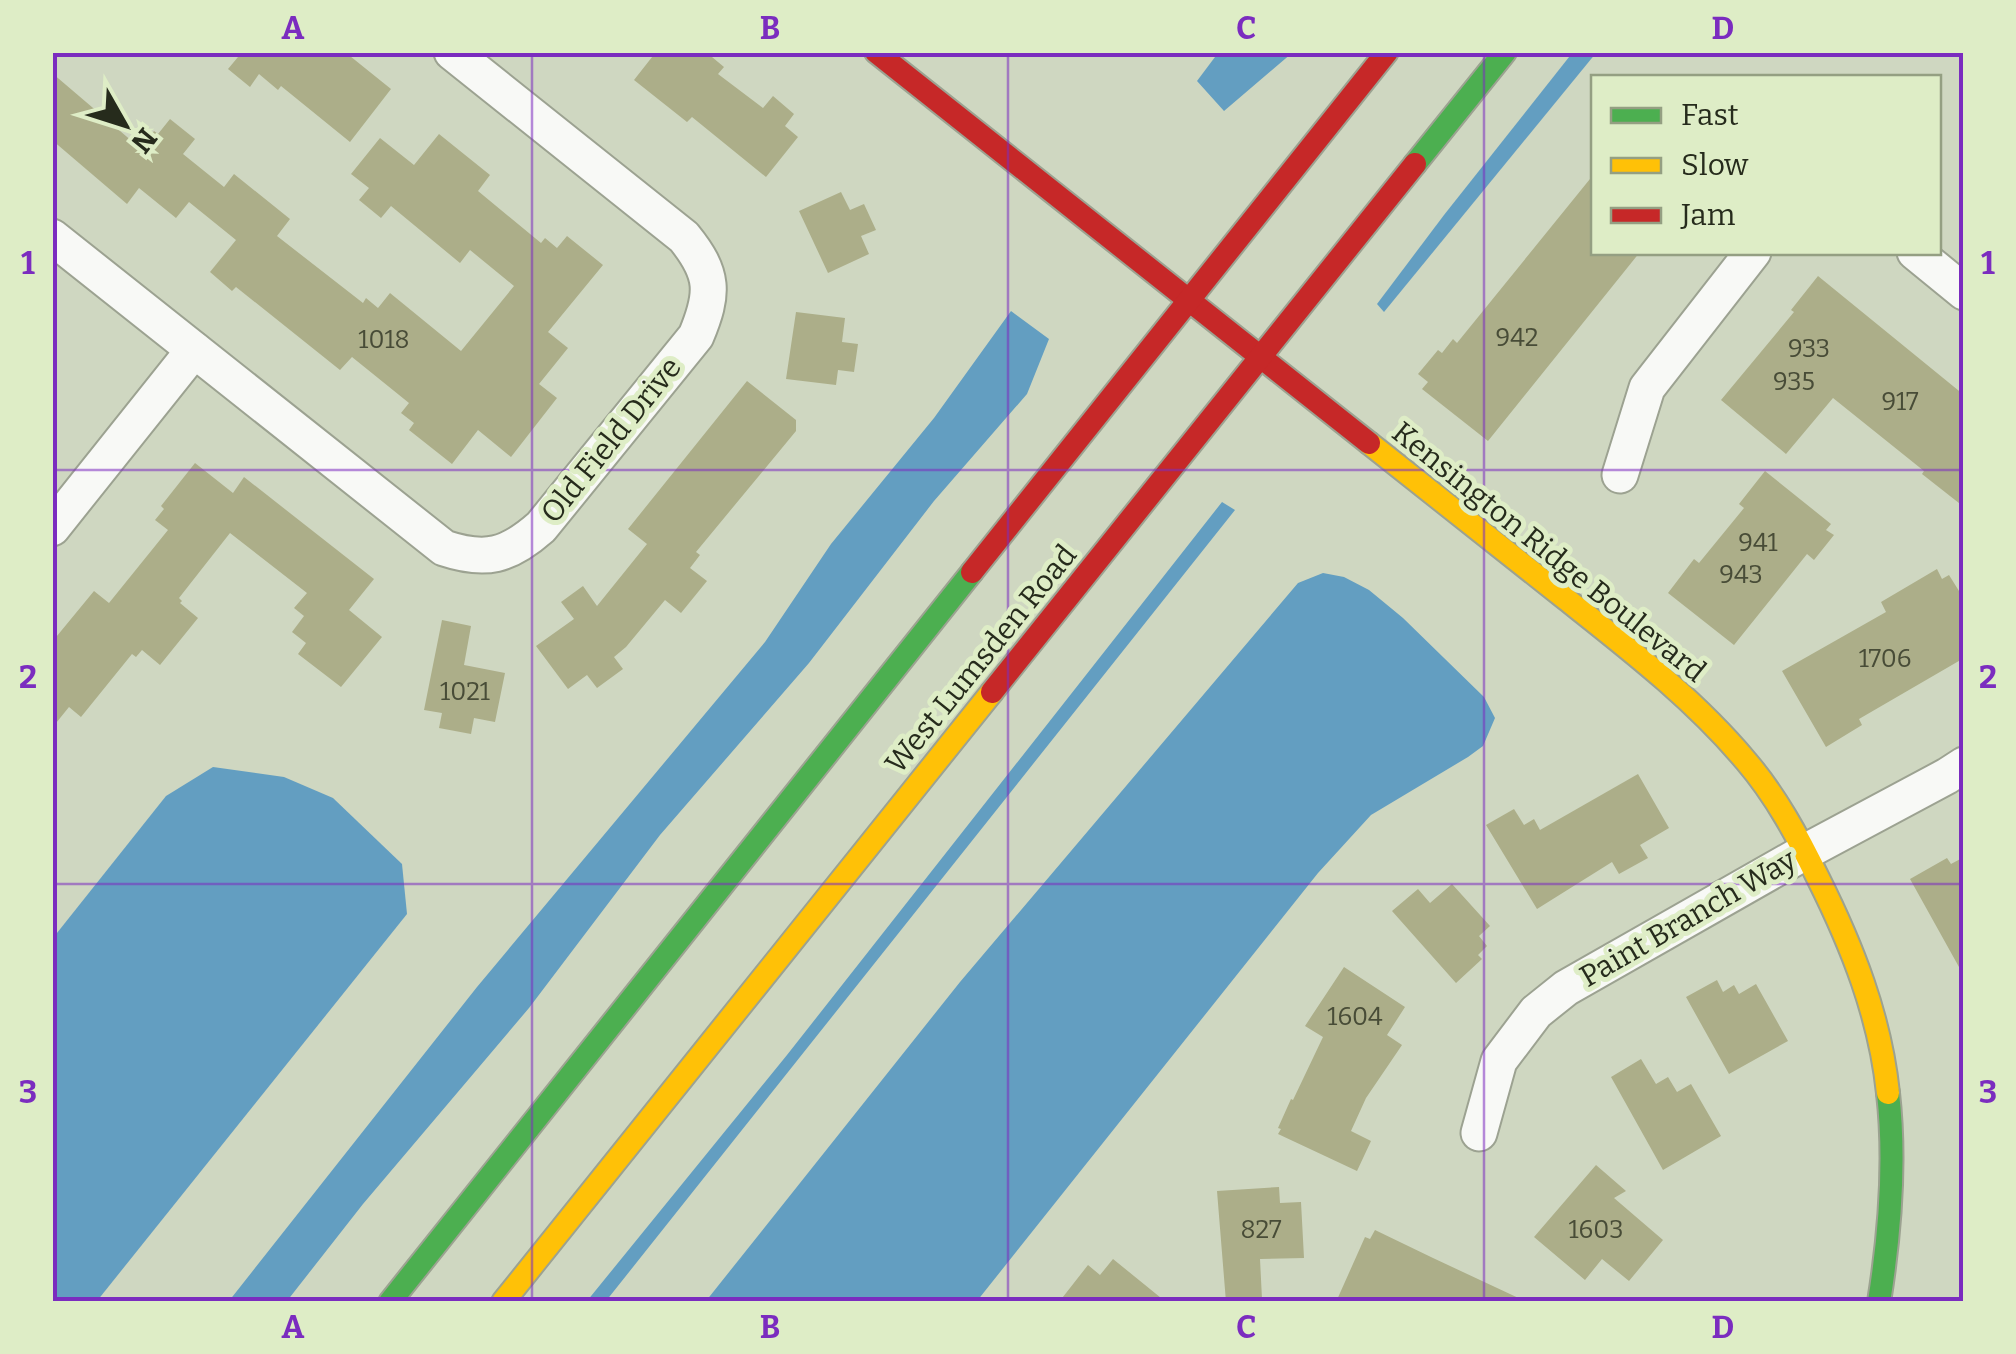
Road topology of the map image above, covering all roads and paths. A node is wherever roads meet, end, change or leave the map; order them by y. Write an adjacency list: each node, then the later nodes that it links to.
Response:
1 (452, 52): 10 (street, Old Field Drive)
2 (876, 52): 9 (main road, Kensington Ridge Boulevard)
3 (1386, 52): 9 (main road, West Lumsden Road)
4 (1505, 52): 11 (main road, West Lumsden Road)
5 (52, 236): 10 (street, Old Field Drive)
6 (1752, 255): 12 (street)
7 (1919, 255): 8 (street)
8 (1964, 292)
9 (1187, 300): 11 (main road, Kensington Ridge Boulevard); 17 (main road, West Lumsden Road)
10 (194, 350): 13 (street)
11 (1261, 358): 15 (main road, Kensington Ridge Boulevard); 18 (main road, West Lumsden Road)
12 (1620, 475)
13 (52, 528)
14 (1964, 766): 15 (street, Paint Branch Way)
15 (1805, 852): 16 (street, Paint Branch Way); 19 (main road, Kensington Ridge Boulevard)
16 (1479, 1133)
17 (390, 1302)
18 (503, 1302)
19 (1879, 1302)

